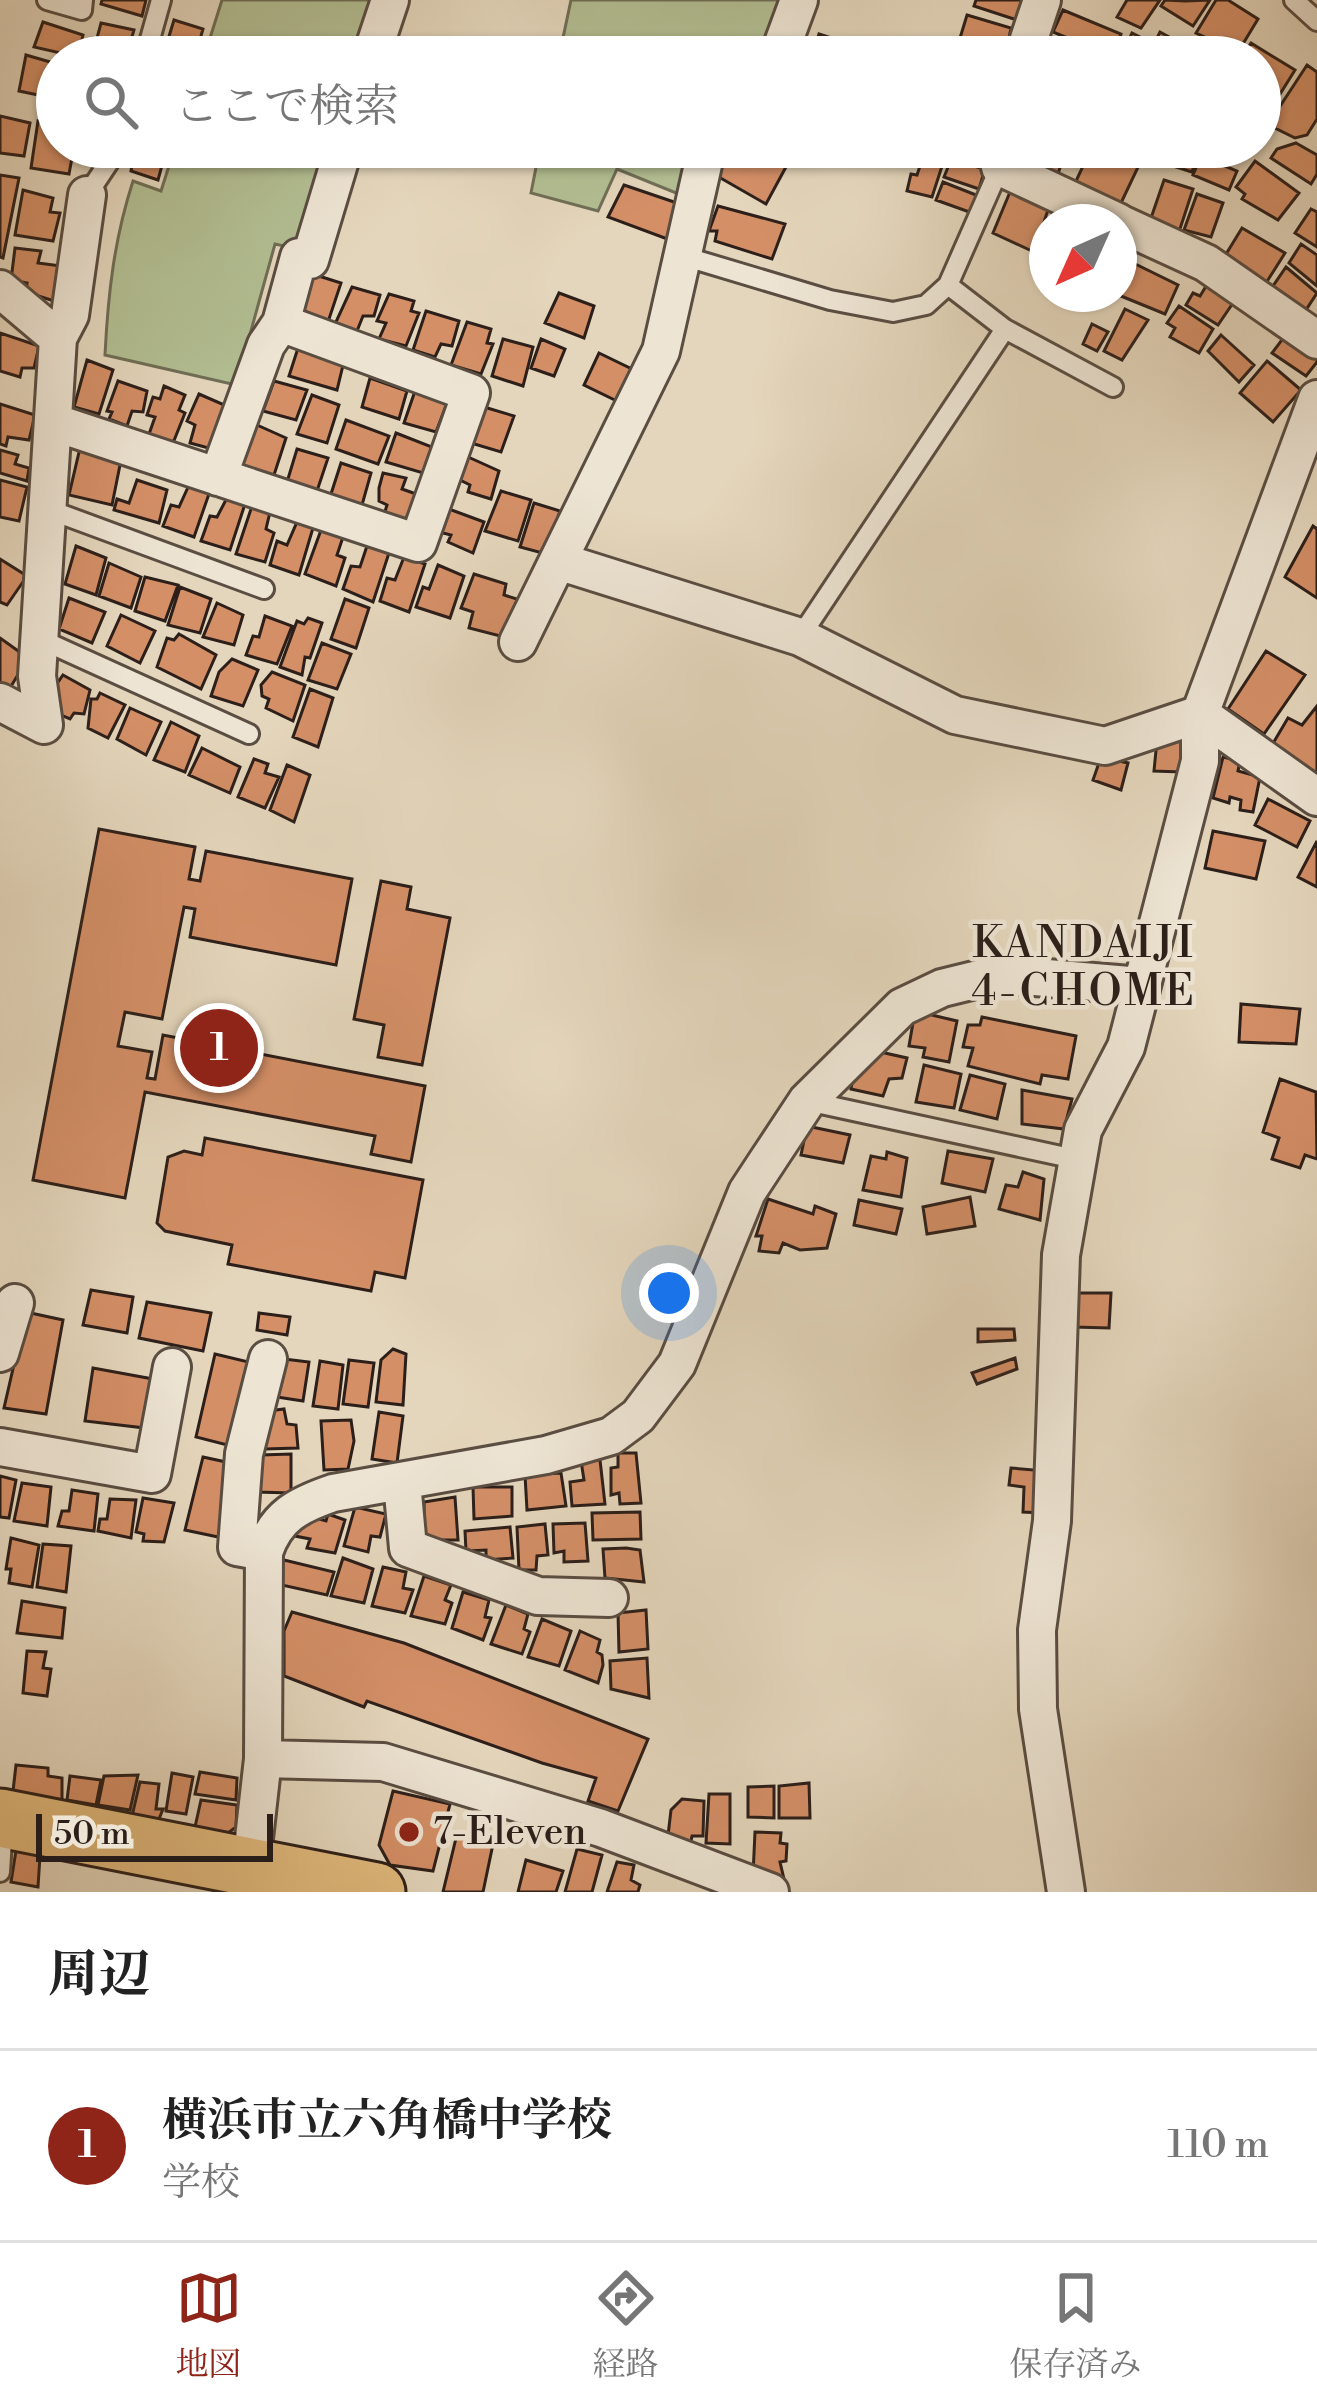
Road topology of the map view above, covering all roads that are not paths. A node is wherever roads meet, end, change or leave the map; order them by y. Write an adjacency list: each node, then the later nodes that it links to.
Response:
1 (47, 0): 2 (lane)
2 (83, 0)
3 (161, 0): 9 (lane)
4 (390, 0): 10 (street)
5 (799, 0): 11 (street)
6 (1042, 0): 12 (street)
7 (1294, 0): 8 (lane)
8 (1317, 21)
9 (151, 36)
10 (378, 36)
11 (786, 36)
12 (1030, 36)
13 (104, 168): 18 (lane)
14 (338, 168): 24 (street)
15 (702, 168): 21 (street)
16 (994, 168): 22 (lane)
17 (1018, 168): 19 (street)
18 (87, 195): 26 (street)
19 (1085, 204)
20 (1137, 231): 27 (street)
21 (683, 256): 22 (lane); 33 (street)
22 (948, 285): 25 (lane)
23 (0, 289): 26 (street)
24 (281, 322): 31 (street); 31 (street)
25 (1005, 329): 28 (lane); 35 (lane)
26 (58, 338): 30 (street)
27 (1317, 340)
28 (1113, 387)
29 (1317, 399): 39 (street)
30 (52, 422): 31 (street); 32 (street)
31 (218, 478)
32 (50, 510): 34 (lane); 36 (street)
33 (558, 562): 35 (street); 37 (street)
34 (264, 589)
35 (800, 637): 39 (street)
36 (41, 640): 38 (street); 40 (lane)
37 (518, 642)
38 (0, 702)
39 (1200, 713): 41 (street); 42 (street)
40 (249, 734)
41 (1317, 797)
42 (1141, 986): 43 (street); 44 (street)
43 (807, 1101): 44 (lane); 50 (street)
44 (1075, 1159): 58 (street)
45 (15, 1303): 46 (street)
46 (0, 1353)
47 (268, 1359): 51 (street)
48 (172, 1367): 49 (street)
49 (0, 1447)
50 (402, 1482): 51 (street); 52 (street)
51 (264, 1552): 53 (street)
52 (609, 1598)
53 (263, 1759): 55 (street); 57 (street)
54 (1, 1836): 55 (main road)
55 (244, 1873): 56 (main road)
56 (376, 1892)
57 (770, 1892)
58 (1066, 1892)

